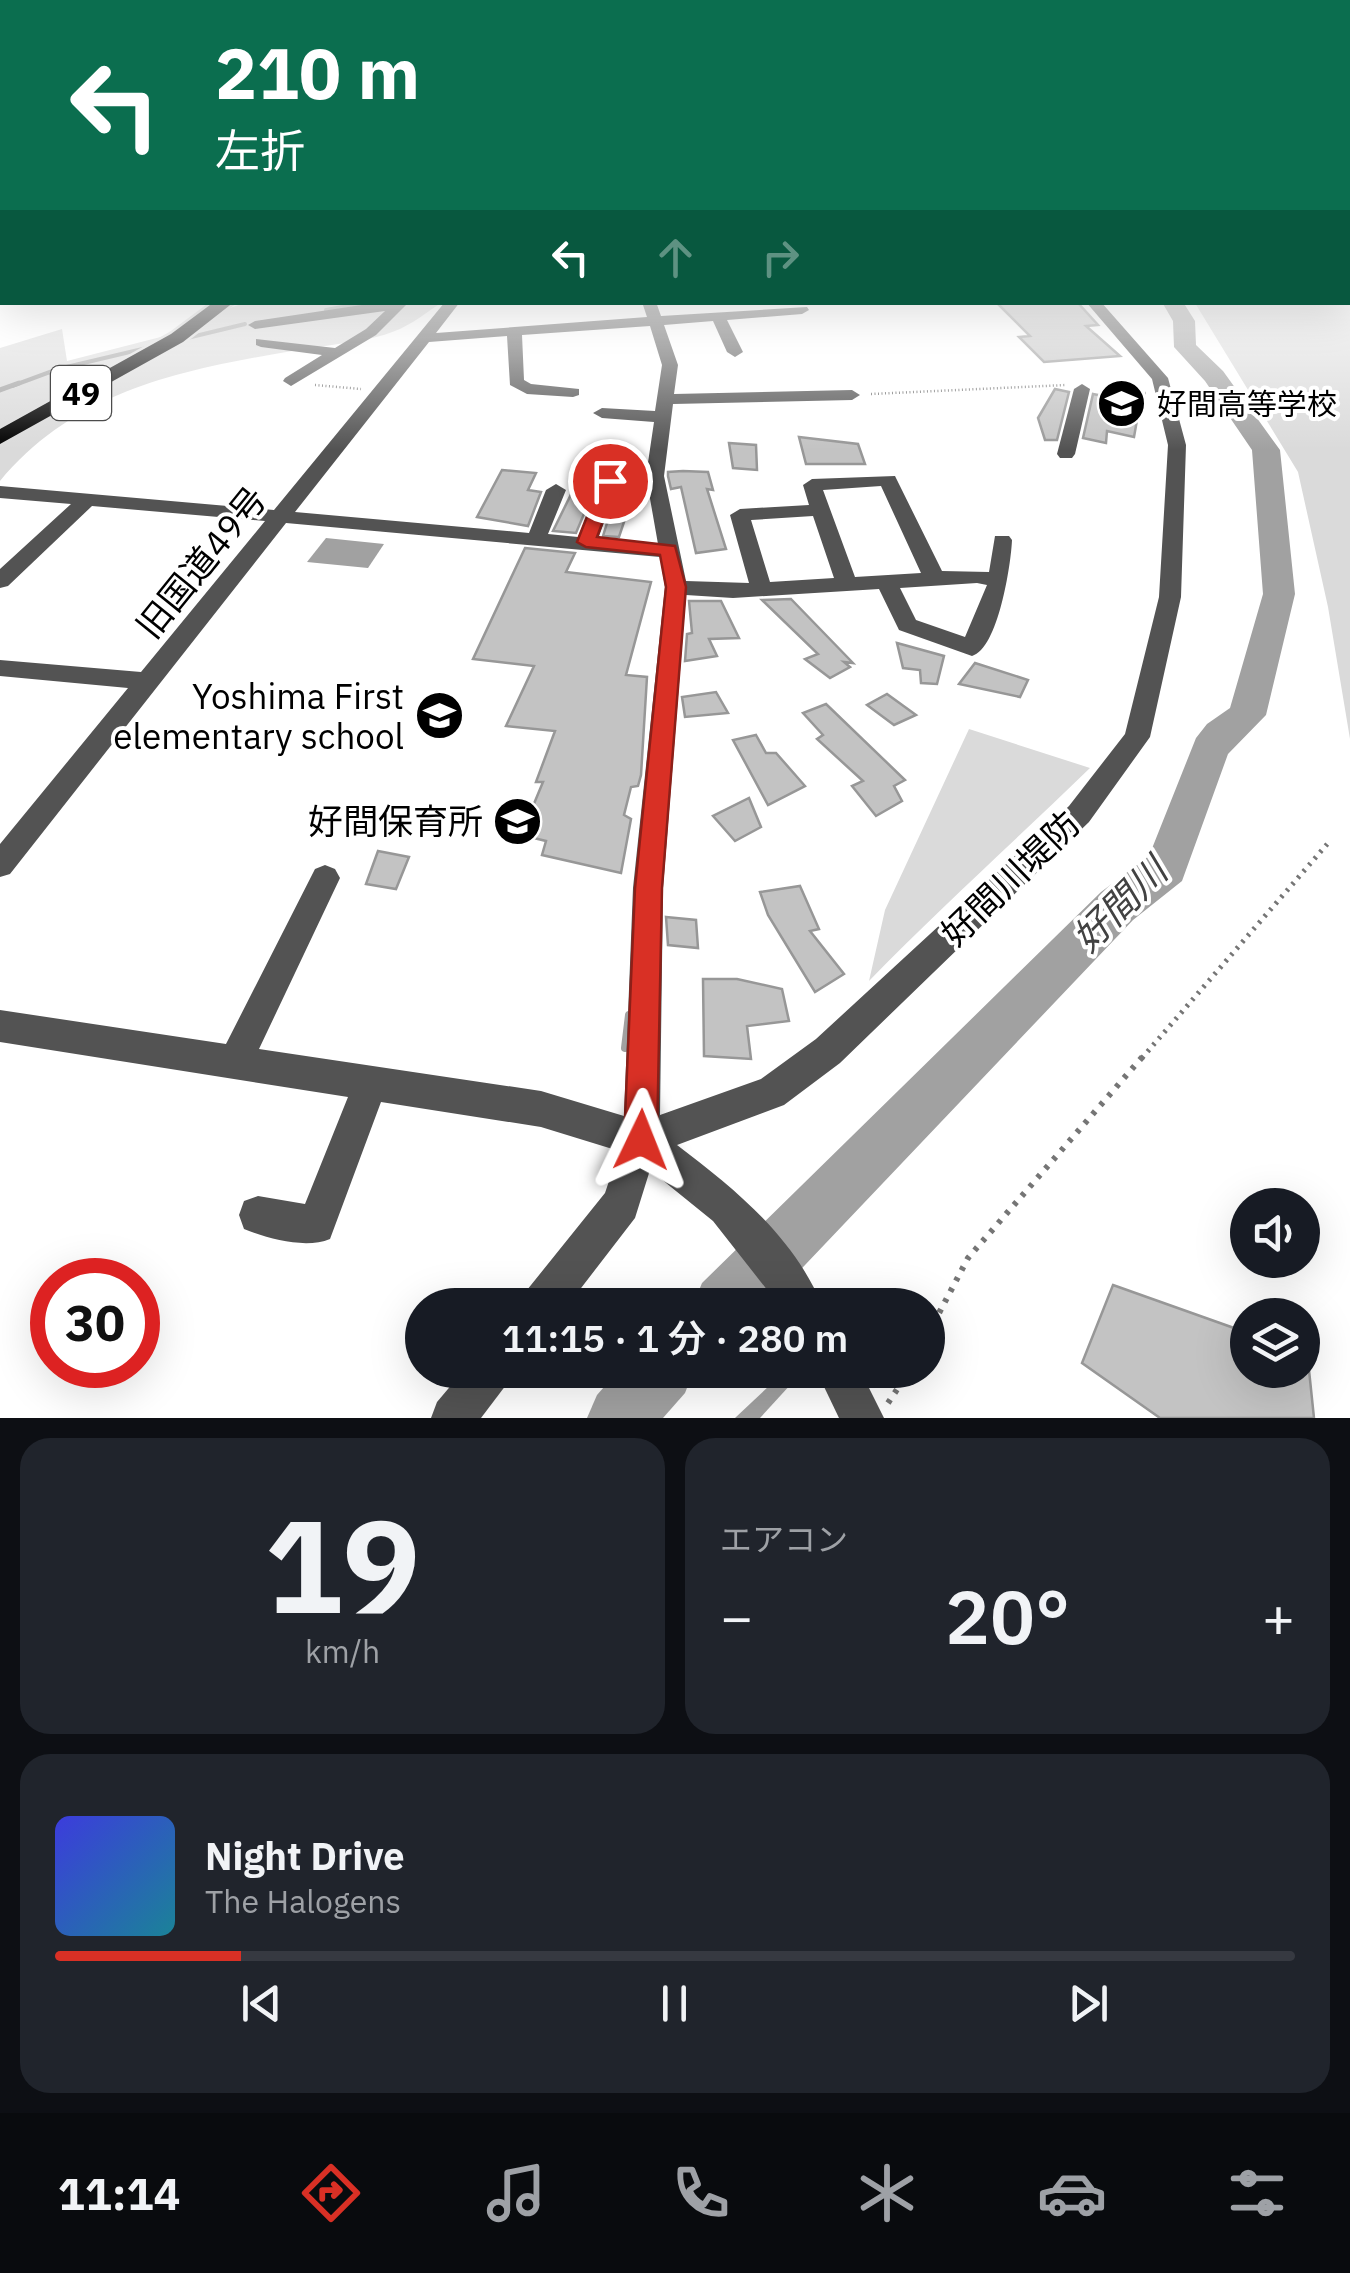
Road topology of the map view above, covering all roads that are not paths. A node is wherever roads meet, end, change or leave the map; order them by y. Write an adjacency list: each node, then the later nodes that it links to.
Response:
1 (192, 317): 16 (highway, 49)
2 (203, 317): 16 (highway, 49)
3 (307, 317): 11 (street)
4 (387, 317): 18 (street)
5 (441, 317): 14 (street, 旧国道49号)
6 (548, 317): 12 (street)
7 (623, 317): 12 (street)
8 (654, 317): 23 (street)
9 (718, 317): 17 (street)
10 (1106, 317): 52 (street, 好間川堤防)
11 (254, 325)
12 (550, 330): 13 (street)
13 (514, 332): 14 (street); 21 (street)
14 (424, 338): 33 (street, 旧国道49号)
15 (261, 342): 18 (street)
16 (161, 344): 25 (highway, 49); 26 (highway, 49)
17 (735, 352)
18 (339, 353): 19 (street)
19 (291, 381)
20 (1082, 388): 27 (street)
21 (573, 392)
22 (852, 394): 23 (street)
23 (667, 403): 24 (street); 37 (street)
24 (602, 412)
25 (0, 426)
26 (0, 438)
27 (1066, 454)
28 (610, 481): 36 (street)
29 (556, 490): 34 (street)
30 (0, 492): 31 (street)
31 (90, 498): 33 (street); 39 (street)
32 (819, 510): 38 (street); 42 (street); 44 (street)
33 (282, 516): 34 (street); 46 (street, 旧国道49号)
34 (538, 537): 36 (street)
35 (1002, 540): 41 (street)
36 (586, 542): 37 (street)
37 (668, 550): 43 (street)
38 (934, 578): 40 (street); 41 (street)
39 (0, 581)
40 (886, 581): 41 (street); 42 (street)
41 (998, 582)
42 (847, 583): 44 (street)
43 (676, 587): 44 (street); 52 (street)
44 (761, 588)
45 (0, 668): 46 (street)
46 (146, 681): 47 (street, 旧国道49号)
47 (0, 864)
48 (325, 878): 50 (street)
49 (0, 1026): 50 (street)
50 (236, 1060): 51 (street)
51 (371, 1082): 52 (street); 53 (street)
52 (655, 1151): 54 (street); 55 (street)
53 (258, 1215)
54 (555, 1288)
55 (792, 1288)
56 (476, 1388): 59 (street)
57 (851, 1388): 58 (street)
58 (868, 1412)
59 (453, 1418)

